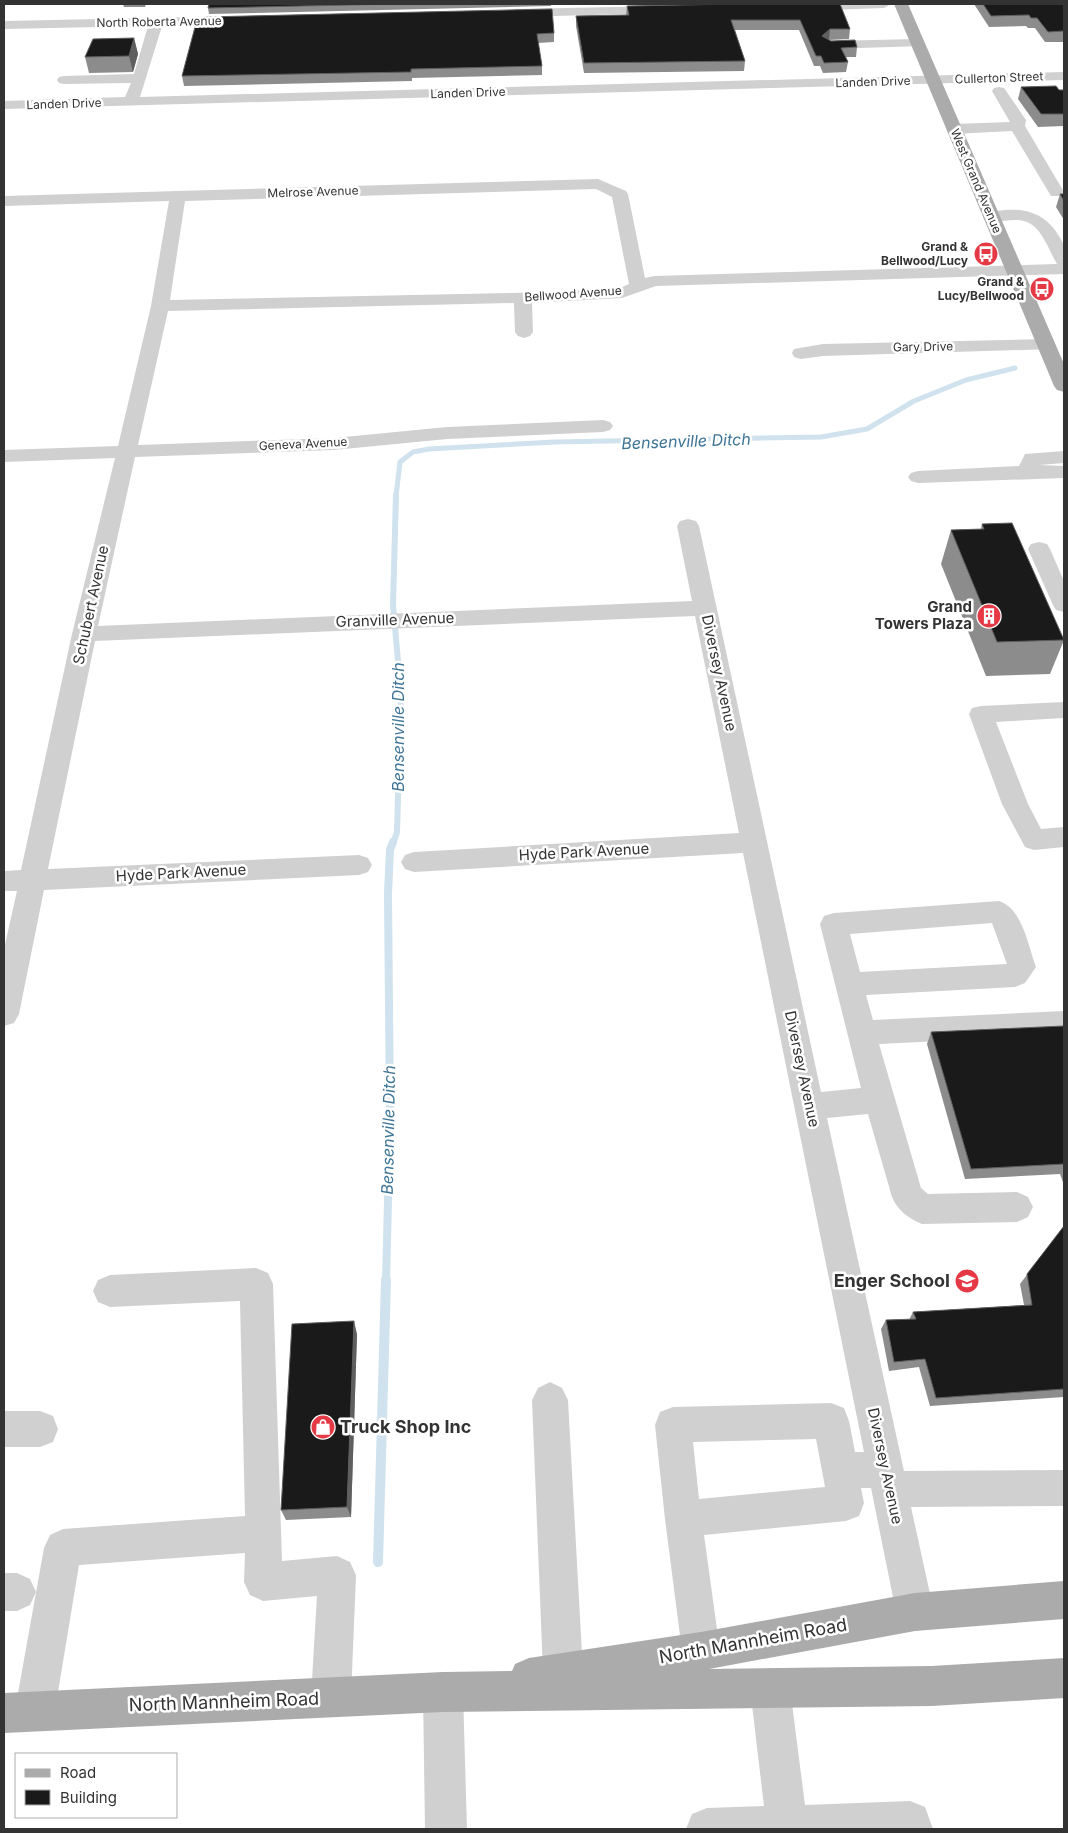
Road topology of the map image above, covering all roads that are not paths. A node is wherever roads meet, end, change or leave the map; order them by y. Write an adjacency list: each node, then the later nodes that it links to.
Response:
1 (884, 4): 3 (street)
2 (901, 4): 12 (main road, West Grand Avenue)
3 (857, 5): 4 (street); 8 (street)
4 (789, 7)
5 (585, 8): 6 (street); 7 (street)
6 (683, 10)
7 (498, 14)
8 (862, 19)
9 (254, 20): 10 (street, North Roberta Avenue)
10 (156, 22): 11 (street, North Roberta Avenue); 13 (street)
11 (4, 25)
12 (918, 42): 14 (street); 21 (main road, West Grand Avenue)
13 (149, 45): 15 (street); 19 (street)
14 (829, 45)
15 (132, 46)
16 (70, 65): 20 (street)
17 (863, 66): 22 (street)
18 (1064, 76): 21 (street, Cullerton Street)
19 (139, 78): 20 (street); 24 (street)
20 (64, 80): 25 (street)
21 (933, 80): 22 (street, Landen Drive); 28 (main road, West Grand Avenue)
22 (870, 82): 24 (street, Landen Drive)
23 (999, 92): 27 (street)
24 (130, 102): 25 (street, Landen Drive)
25 (57, 104): 26 (street, Landen Drive)
26 (4, 105)
27 (1017, 126): 28 (street); 29 (street)
28 (954, 129): 32 (main road, West Grand Avenue)
29 (1057, 193)
30 (178, 196): 31 (street, Melrose Avenue); 36 (street, Melrose Avenue); 38 (street, Schubert Avenue)
31 (4, 201)
32 (991, 217): 33 (street); 35 (main road, West Grand Avenue)
33 (1064, 262)
34 (1064, 269): 35 (street, Bellwood Avenue)
35 (1014, 270): 36 (street, Bellwood Avenue); 41 (main road, West Grand Avenue)
36 (638, 286): 37 (street, Bellwood Avenue)
37 (523, 298): 38 (street, Bellwood Avenue); 39 (street)
38 (160, 306): 45 (street, Schubert Avenue)
39 (524, 332)
40 (1064, 337): 41 (street, Gary Drive)
41 (1044, 341): 42 (street, Gary Drive); 43 (main road, West Grand Avenue)
42 (801, 353)
43 (1064, 386)
44 (603, 426): 45 (street, Geneva Avenue)
45 (125, 453): 46 (street, Geneva Avenue); 55 (street, Schubert Avenue)
46 (4, 456)
47 (1064, 457): 48 (street)
48 (1031, 472): 49 (street); 50 (street)
49 (1064, 472)
50 (918, 477)
51 (688, 526): 54 (street, Diversey Avenue)
52 (1038, 549): 53 (street)
53 (1064, 605)
54 (705, 608): 55 (street, Granville Avenue); 58 (street, Diversey Avenue)
55 (84, 634): 61 (street, Schubert Avenue)
56 (1064, 710): 57 (street)
57 (1064, 838)
58 (754, 842): 59 (street, Hyde Park Avenue); 68 (street, Diversey Avenue)
59 (414, 862)
60 (359, 865): 61 (street, Hyde Park Avenue)
61 (32, 880): 62 (street, Hyde Park Avenue); 64 (street, Schubert Avenue)
62 (4, 881)
63 (849, 984): 63 (street); 66 (street)
64 (4, 1014)
65 (1064, 1022): 66 (street)
66 (862, 1033): 67 (street)
67 (879, 1100): 68 (street); 69 (street)
68 (810, 1106): 75 (street, Diversey Avenue)
69 (1017, 1207)
70 (110, 1291): 78 (street)
71 (550, 1400): 82 (street)
72 (40, 1429): 73 (street)
73 (4, 1430)
74 (840, 1471): 75 (street); 77 (street); 77 (street)
75 (888, 1479): 76 (street); 80 (street, Diversey Avenue)
76 (1064, 1488)
77 (683, 1519): 81 (street)
78 (264, 1533): 86 (street); 87 (street)
79 (1064, 1600): 80 (main road, North Mannheim Road)
80 (915, 1612): 81 (main road, North Mannheim Road)
81 (701, 1651): 82 (main road, North Mannheim Road)
82 (563, 1672): 85 (main road, North Mannheim Road)
83 (1064, 1678): 84 (main road, North Mannheim Road)
84 (770, 1688): 85 (main road, North Mannheim Road); 88 (street)
85 (443, 1692): 86 (main road, North Mannheim Road); 89 (street)
86 (331, 1697): 87 (main road, North Mannheim Road)
87 (19, 1712)
88 (787, 1826): 90 (street); 91 (street)
89 (446, 1829)
90 (707, 1829)
91 (912, 1829)

